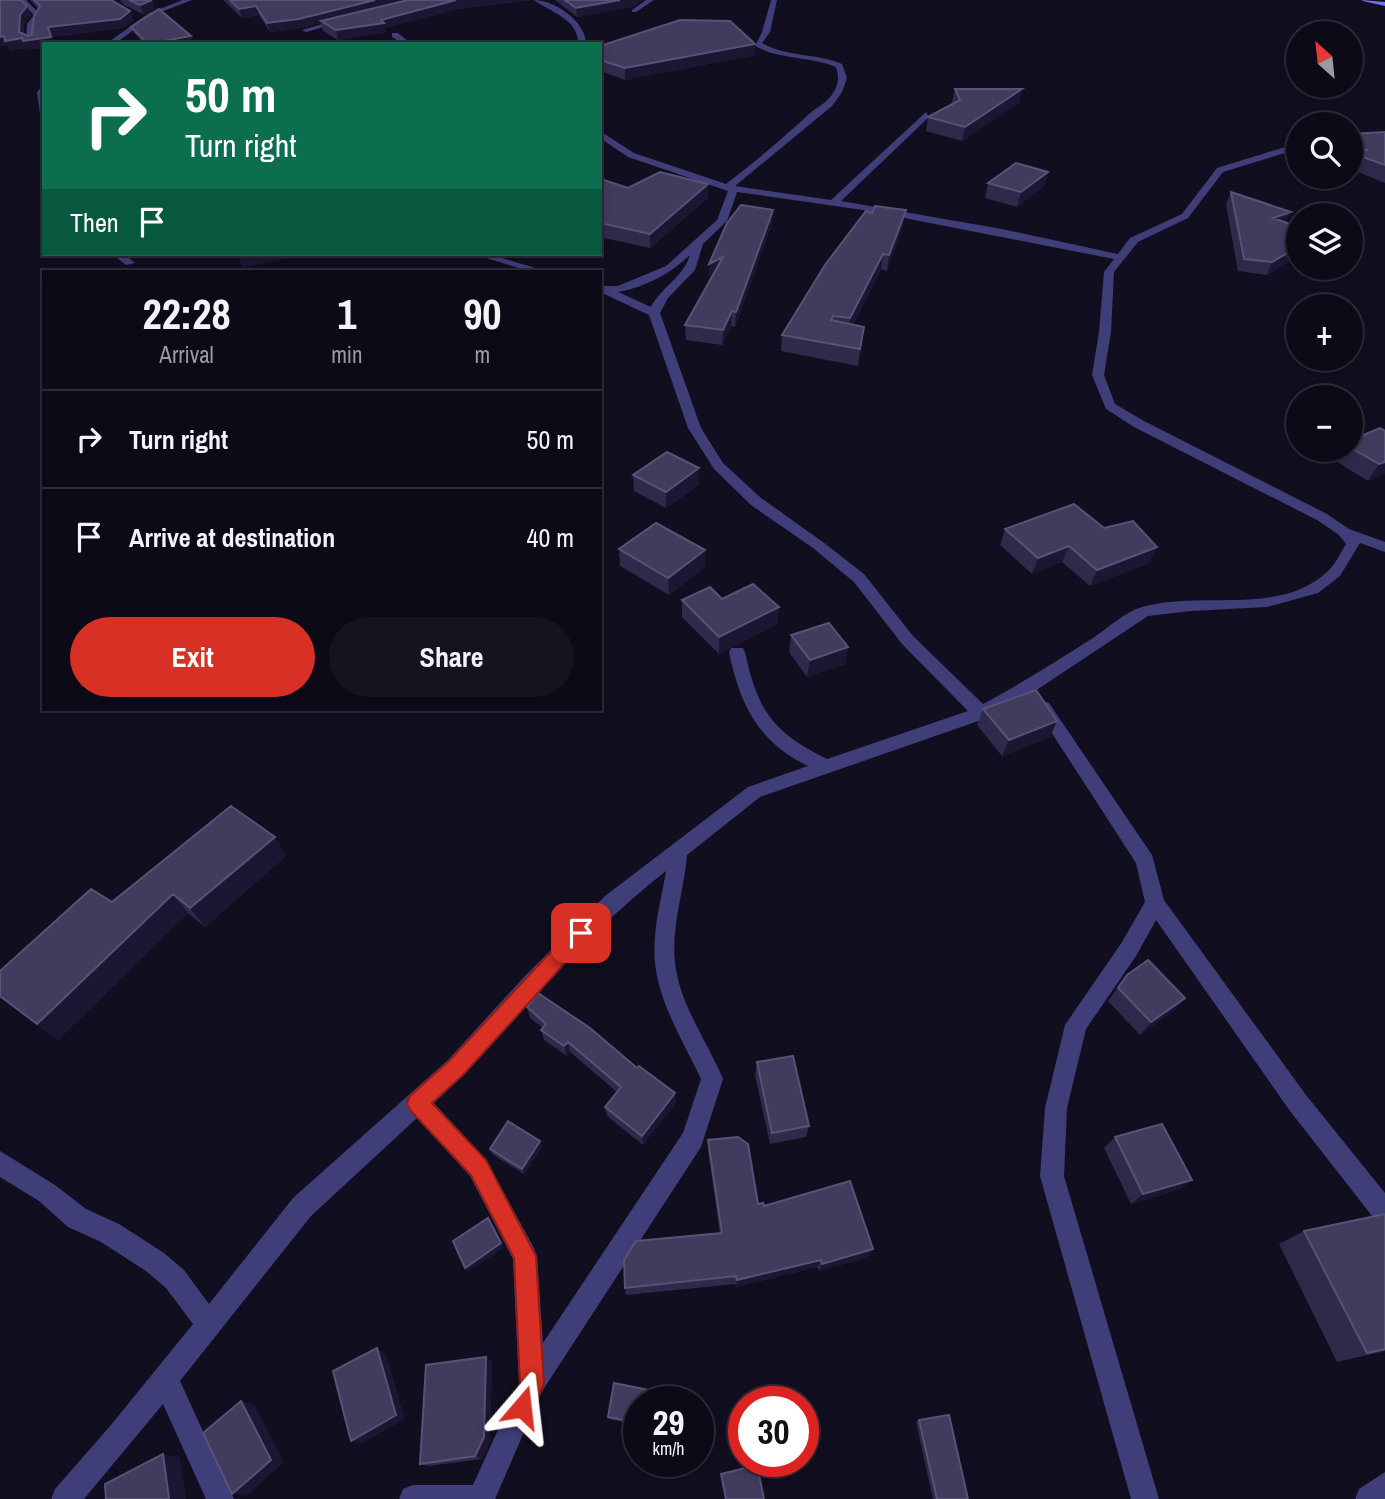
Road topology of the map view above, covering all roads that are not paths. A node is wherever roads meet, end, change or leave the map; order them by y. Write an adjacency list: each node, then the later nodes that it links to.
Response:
1 (22, 0): 10 (street)
2 (190, 0): 13 (street)
3 (537, 0): 19 (street)
4 (651, 0): 9 (street)
5 (774, 0): 23 (street)
6 (1365, 0): 7 (main road)
7 (1385, 4)
8 (43, 8): 10 (street)
9 (634, 11)
10 (38, 15): 16 (street)
11 (135, 16): 13 (street)
12 (354, 18): 14 (street)
13 (144, 20): 17 (street)
14 (306, 30)
15 (395, 35): 18 (street)
16 (30, 41)
17 (113, 42)
18 (405, 42)
19 (582, 42)
20 (926, 115): 24 (street)
21 (602, 135): 23 (street)
22 (1286, 150): 28 (street)
23 (730, 189): 24 (street); 25 (street)
24 (832, 204): 28 (street)
25 (698, 244): 31 (street); 33 (street)
26 (120, 256): 29 (street)
27 (485, 256): 30 (street)
28 (1119, 257): 34 (street)
29 (130, 263)
30 (536, 270)
31 (602, 289)
32 (602, 289): 33 (street)
33 (654, 313): 38 (street)
34 (1344, 532): 35 (street); 37 (street)
35 (1385, 547)
36 (737, 652): 39 (street)
37 (1029, 688): 38 (street); 41 (street)
38 (981, 713): 39 (street)
39 (824, 766): 40 (street)
40 (678, 849): 42 (street); 47 (street)
41 (1154, 903): 44 (street); 54 (street)
42 (418, 1103): 45 (street); 47 (street)
43 (0, 1163): 45 (street)
44 (1385, 1212)
45 (209, 1325): 46 (street)
46 (166, 1380): 49 (street); 50 (street)
47 (532, 1384): 53 (street)
48 (1385, 1486): 55 (street)
49 (65, 1499)
50 (220, 1499)
51 (413, 1499): 52 (street)
52 (475, 1499)
53 (481, 1499)
54 (1144, 1499)
55 (1369, 1499)

